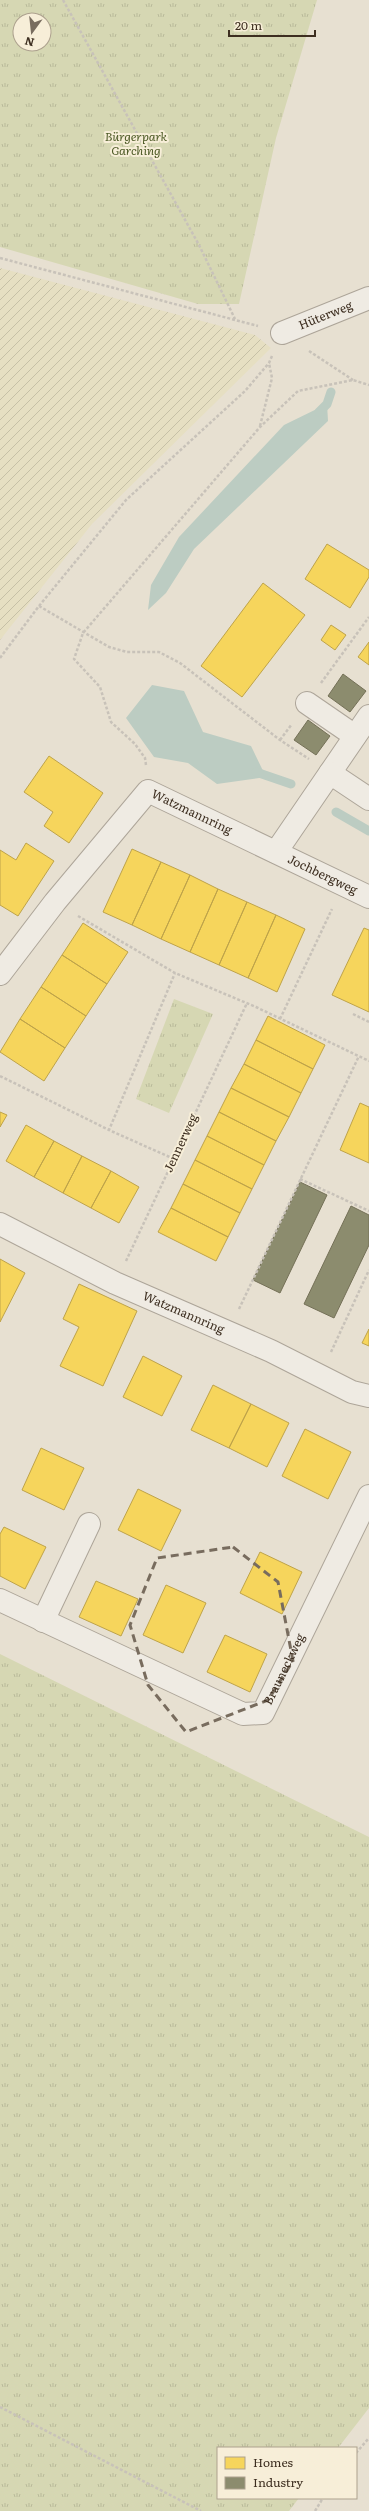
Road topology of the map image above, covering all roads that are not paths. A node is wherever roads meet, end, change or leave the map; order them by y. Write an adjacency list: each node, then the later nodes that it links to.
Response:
1 (369, 298): 2 (street, Hüterweg)
2 (282, 333)
3 (307, 702): 5 (street)
4 (369, 716): 5 (street)
5 (355, 736): 6 (street)
6 (330, 773): 7 (street); 8 (street)
7 (369, 799)
8 (276, 852): 9 (street, Jochbergweg); 10 (street, Watzmannring)
9 (369, 897)
10 (0, 974)
11 (0, 1224): 12 (street, Watzmannring)
12 (369, 1396)
13 (369, 1496): 16 (street, Brauneckweg)
14 (89, 1524): 16 (street)
15 (0, 1600): 16 (street, Brauneckweg)
16 (43, 1621)

